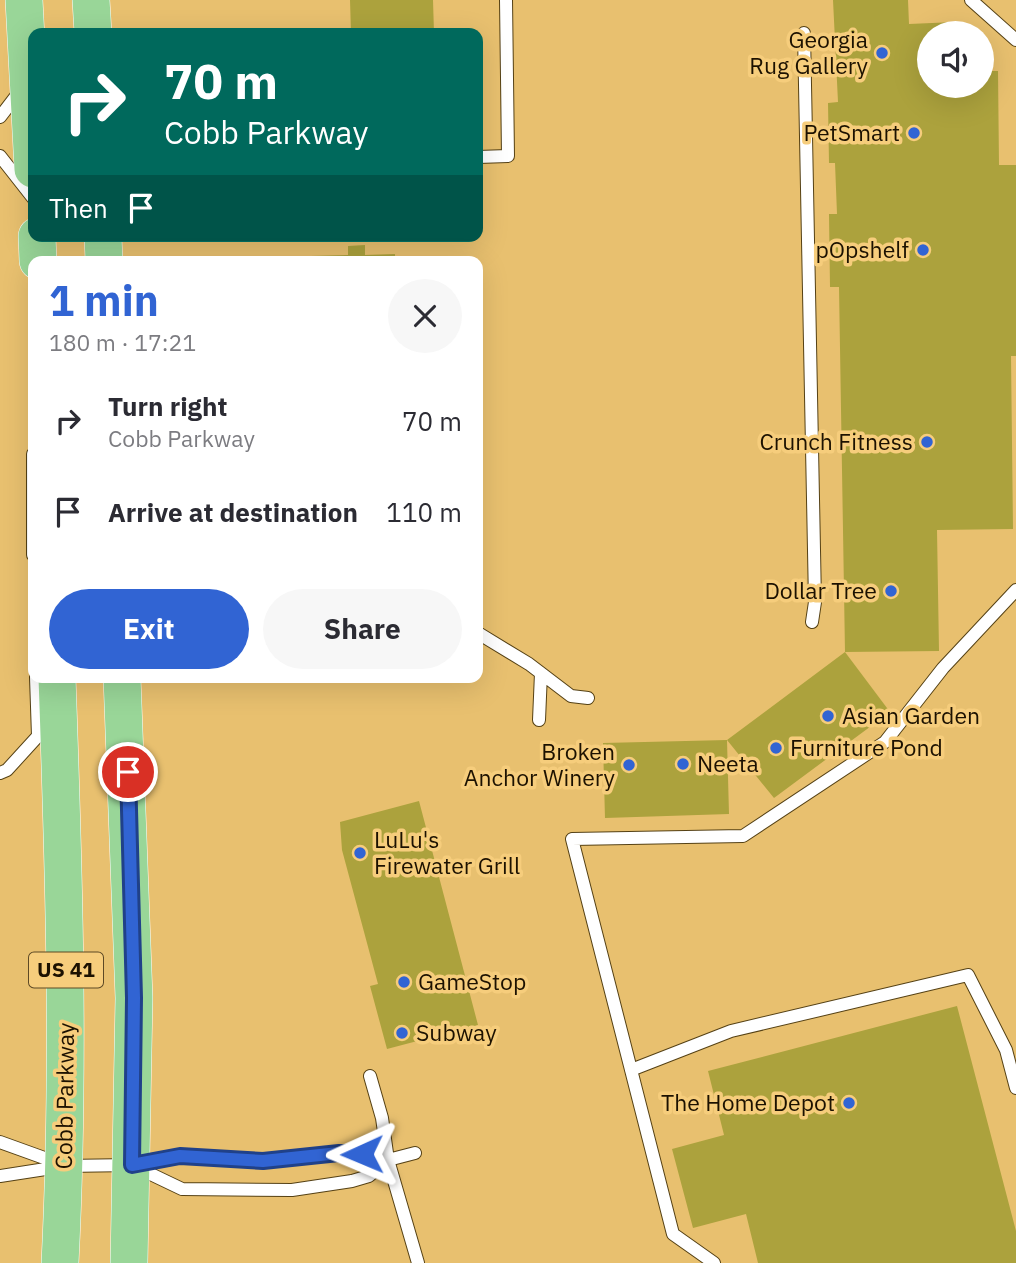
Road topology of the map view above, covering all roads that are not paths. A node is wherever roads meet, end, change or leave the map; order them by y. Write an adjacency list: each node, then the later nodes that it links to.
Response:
1 (24, 0): 8 (main road)
2 (91, 0): 5 (main road)
3 (506, 0): 11 (lane)
4 (971, 0): 7 (lane)
5 (93, 28)
6 (804, 33): 14 (lane)
7 (1016, 40)
8 (28, 79): 9 (lane)
9 (0, 117)
10 (0, 156): 12 (lane)
11 (483, 157)
12 (28, 192)
13 (1016, 590): 23 (lane)
14 (812, 622)
15 (483, 636): 16 (lane)
16 (541, 673): 20 (lane); 21 (lane)
17 (36, 683): 22 (lane)
18 (57, 683): 30 (main road, Cobb Parkway / US 41)
19 (122, 683): 29 (main road, US 41)
20 (588, 698)
21 (539, 720)
22 (0, 773)
23 (631, 1070): 25 (lane); 35 (lane)
24 (370, 1076): 28 (lane)
25 (1016, 1088)
26 (0, 1142): 30 (lane)
27 (415, 1153): 28 (lane)
28 (388, 1160): 29 (lane); 29 (lane); 34 (lane)
29 (132, 1165): 30 (lane); 33 (main road, US 41)
30 (65, 1166): 31 (lane); 32 (main road, Cobb Parkway / US 41)
31 (0, 1176)
32 (60, 1263)
33 (129, 1263)
34 (418, 1263)
35 (714, 1263)

